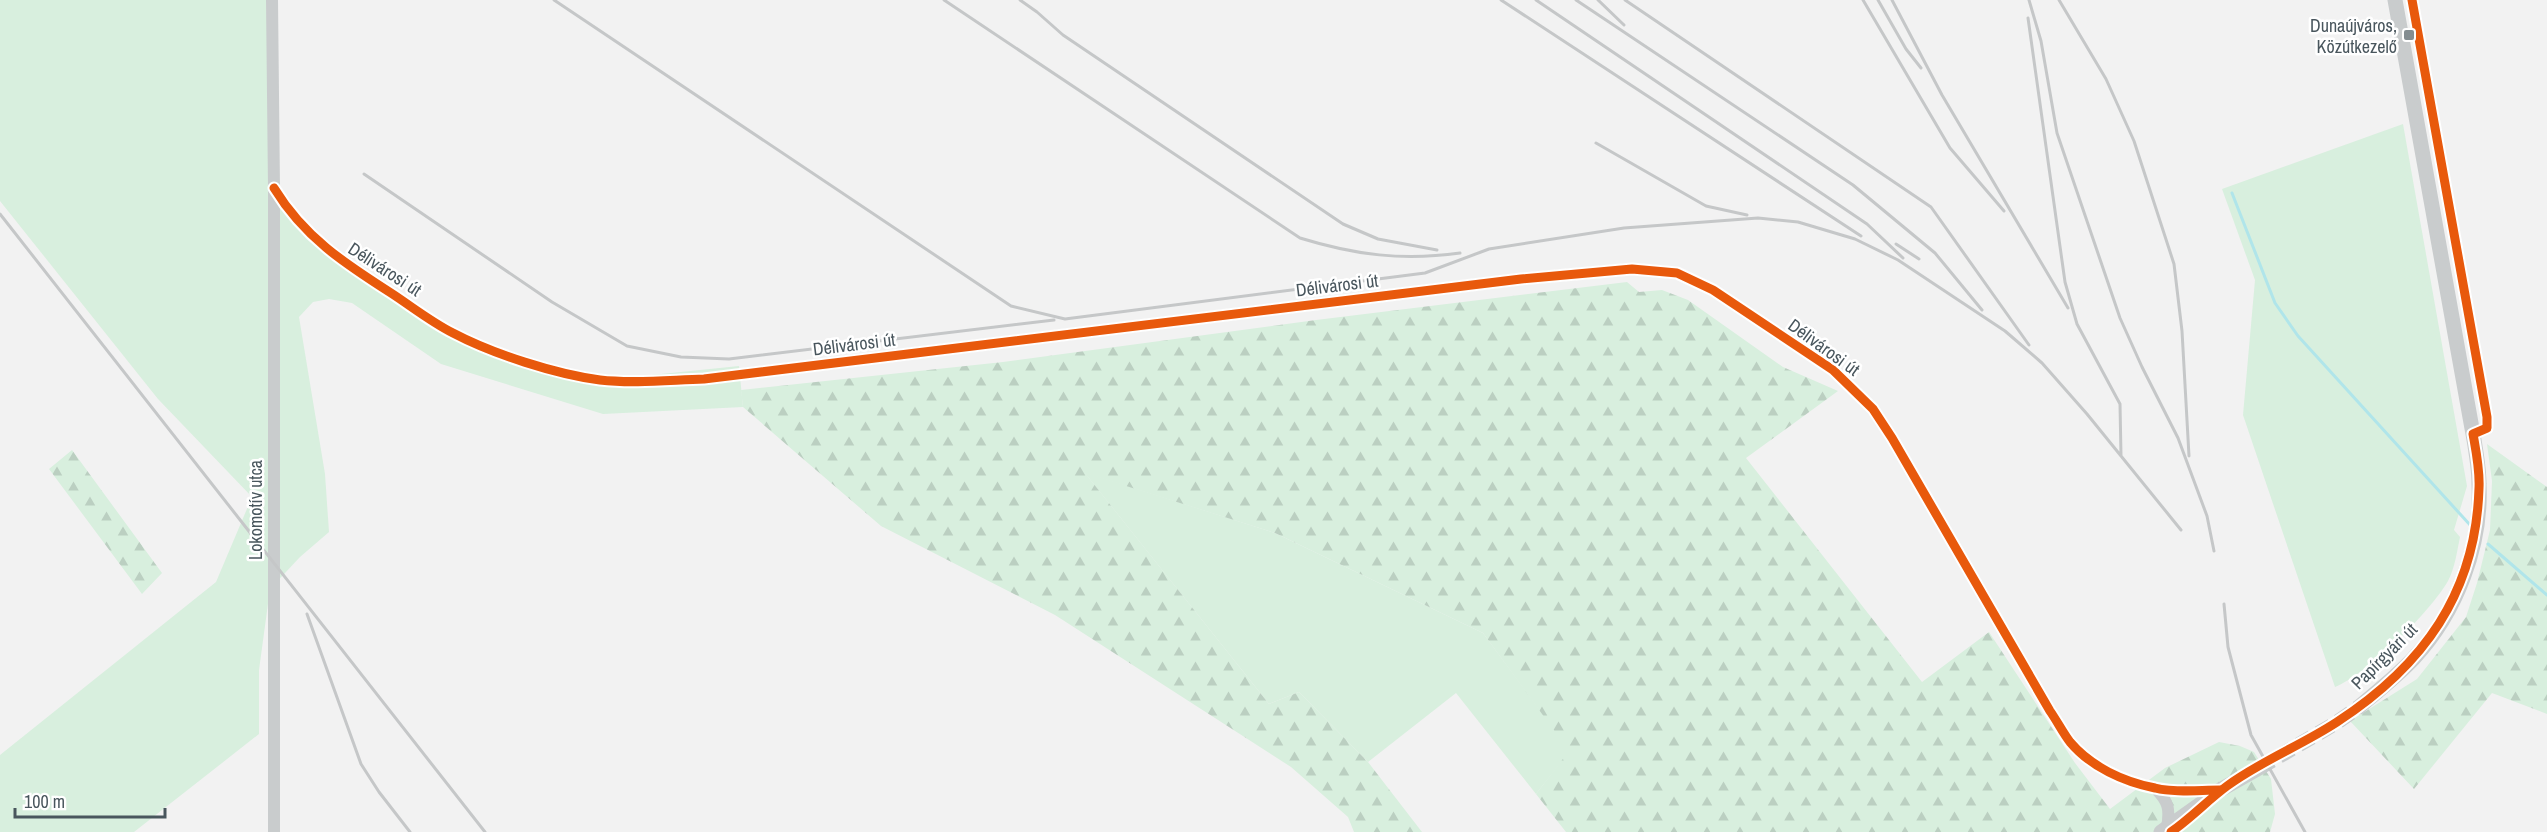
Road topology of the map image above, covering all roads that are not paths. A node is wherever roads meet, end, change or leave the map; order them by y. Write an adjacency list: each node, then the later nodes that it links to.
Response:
1 (272, 0): 3 (street)
2 (2396, 0): 6 (street, Papírgyári út)
3 (274, 188): 4 (street, Délivárosi út); 5 (street, Lokomotív utca)
4 (299, 224): 5 (street); 8 (street, Délivárosi út)
5 (274, 232): 11 (street, Lokomotív utca)
6 (2359, 707)
7 (2259, 768): 9 (street)
8 (2156, 789): 9 (street, Délivárosi út); 10 (street)
9 (2220, 790): 10 (street)
10 (2164, 830)
11 (274, 832)

